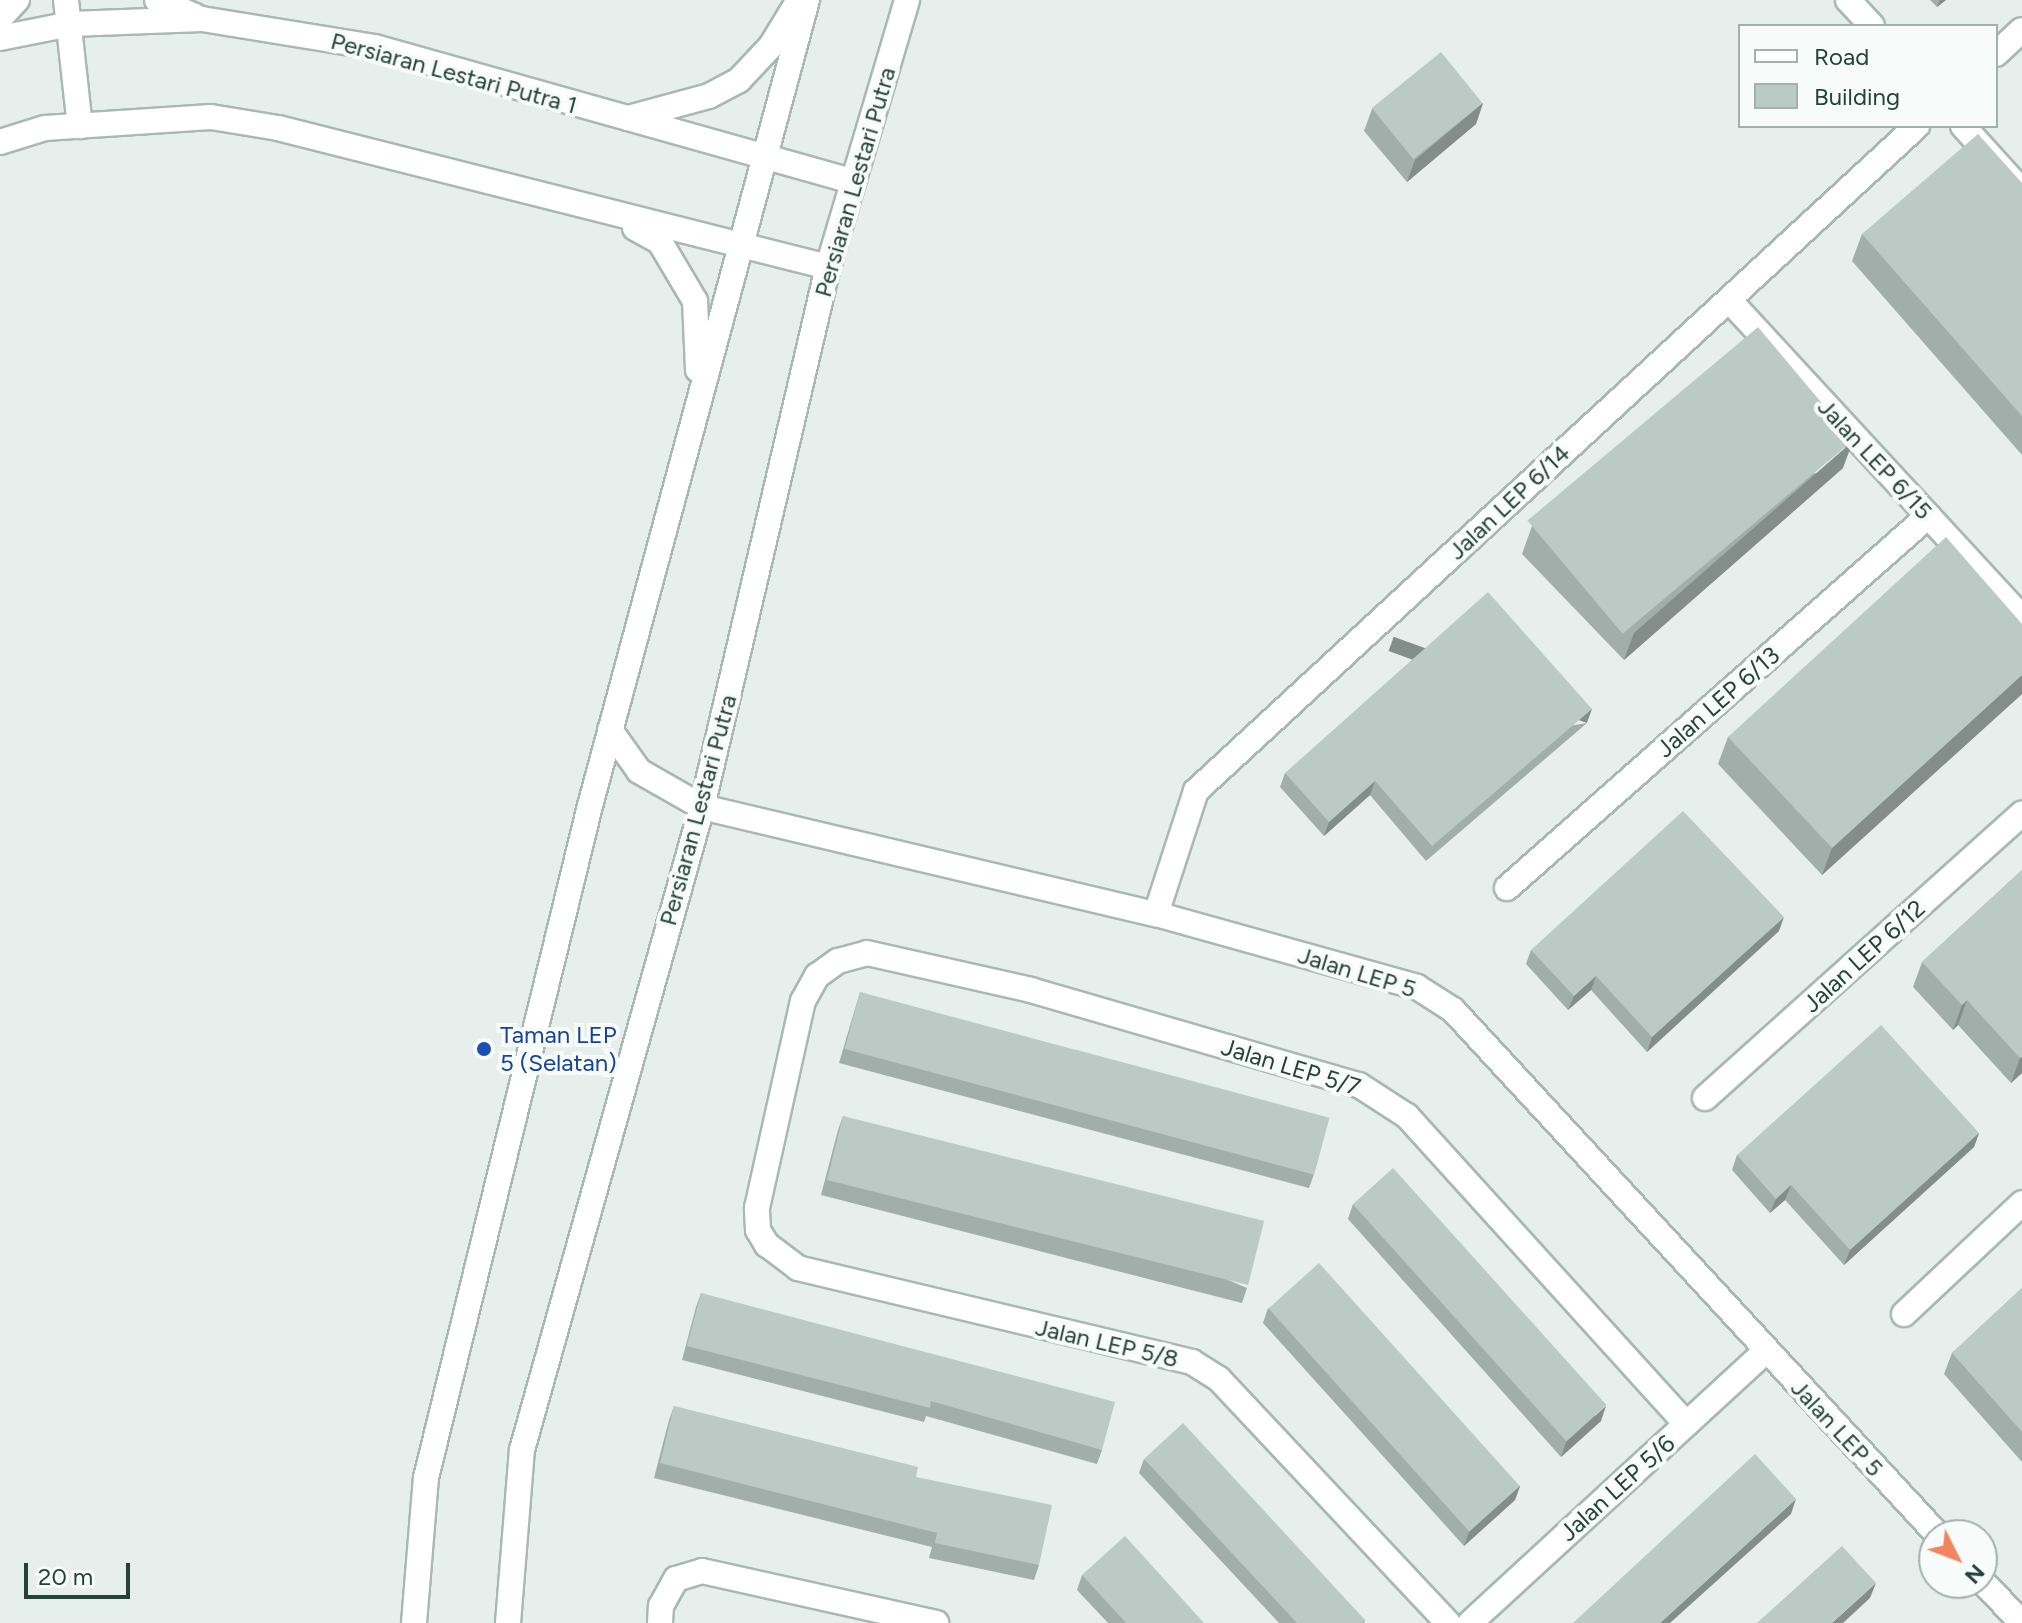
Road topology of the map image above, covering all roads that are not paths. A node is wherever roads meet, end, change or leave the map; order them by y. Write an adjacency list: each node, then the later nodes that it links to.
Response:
1 (17, 0): 8 (street)
2 (66, 0): 10 (street)
3 (157, 0): 9 (street)
4 (799, 0): 15 (street)
5 (807, 0): 20 (street)
6 (907, 0): 21 (street, Persiaran Lestari Putra)
7 (1848, 0): 11 (street)
8 (0, 18)
9 (202, 19): 10 (street, Persiaran Lestari Putra 1); 15 (street, Persiaran Lestari Putra 1)
10 (71, 24): 13 (street, Persiaran Lestari Putra 1); 16 (street)
11 (1870, 24)
12 (2022, 30): 14 (street)
13 (0, 38)
14 (1998, 52)
15 (625, 118): 20 (street, Persiaran Lestari Putra 1)
16 (80, 126): 19 (street); 23 (street)
17 (1915, 128): 26 (street, Jalan LEP 6/14)
18 (1965, 128): 22 (street)
19 (0, 142)
20 (763, 158): 21 (street, Persiaran Lestari Putra 1); 24 (street)
21 (853, 181): 25 (street, Persiaran Lestari Putra)
22 (2022, 191)
23 (604, 212): 24 (street); 27 (street)
24 (739, 245): 25 (street); 27 (street)
25 (828, 267): 31 (street, Persiaran Lestari Putra)
26 (1729, 300): 28 (street, Jalan LEP 6/15); 34 (street, Jalan LEP 6/14)
27 (699, 393): 30 (street)
28 (1928, 516): 29 (street, Jalan LEP 6/15); 33 (street, Jalan LEP 6/13)
29 (2022, 617)
30 (610, 730): 31 (street, Jalan LEP 5); 43 (street)
31 (702, 807): 34 (street, Jalan LEP 5); 44 (street, Persiaran Lestari Putra)
32 (2022, 814): 36 (street, Jalan LEP 6/12)
33 (1507, 888)
34 (1156, 914): 39 (street, Jalan LEP 5)
35 (817, 976): 40 (street, Jalan LEP 5/7); 47 (street, Jalan LEP 5/8)
36 (1705, 1098)
37 (2022, 1203): 38 (street)
38 (1904, 1314)
39 (1765, 1352): 40 (street, Jalan LEP 5/6); 41 (street, Jalan LEP 5)
40 (1686, 1424): 48 (street, Jalan LEP 5/6)
41 (1923, 1519)
42 (1998, 1598): 49 (street)
43 (414, 1623)
44 (508, 1623)
45 (660, 1623): 46 (street)
46 (936, 1623)
47 (1448, 1623)
48 (1470, 1623)
49 (2022, 1623)

